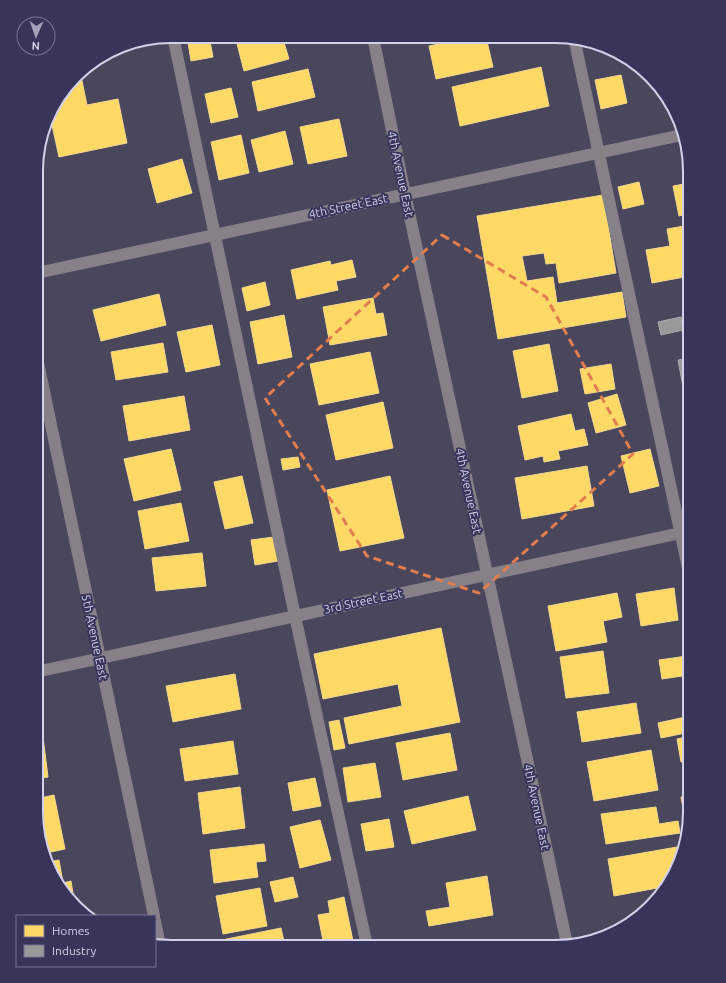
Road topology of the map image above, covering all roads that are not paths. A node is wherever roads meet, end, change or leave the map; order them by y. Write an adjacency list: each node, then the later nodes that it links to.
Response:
1 (174, 43): 7 (street)
2 (373, 43): 6 (street, 4th Avenue East)
3 (575, 45): 5 (street)
4 (678, 136): 5 (street, 4th Street East)
5 (598, 153): 6 (street, 4th Street East); 10 (street)
6 (404, 194): 7 (street, 4th Street East); 12 (street, 4th Avenue East)
7 (215, 235): 8 (street, 4th Street East); 13 (street)
8 (43, 272)
9 (43, 387): 14 (street, 5th Avenue East)
10 (683, 523)
11 (683, 532): 12 (street, 3rd Street East)
12 (487, 574): 13 (street, 3rd Street East); 19 (street, 4th Avenue East)
13 (295, 616): 14 (street, 3rd Street East); 20 (street)
14 (100, 658): 15 (street, 3rd Street East); 16 (street, 5th Avenue East)
15 (43, 670)
16 (154, 915)
17 (156, 926): 18 (street)
18 (159, 939)
19 (566, 939)
20 (365, 940)

